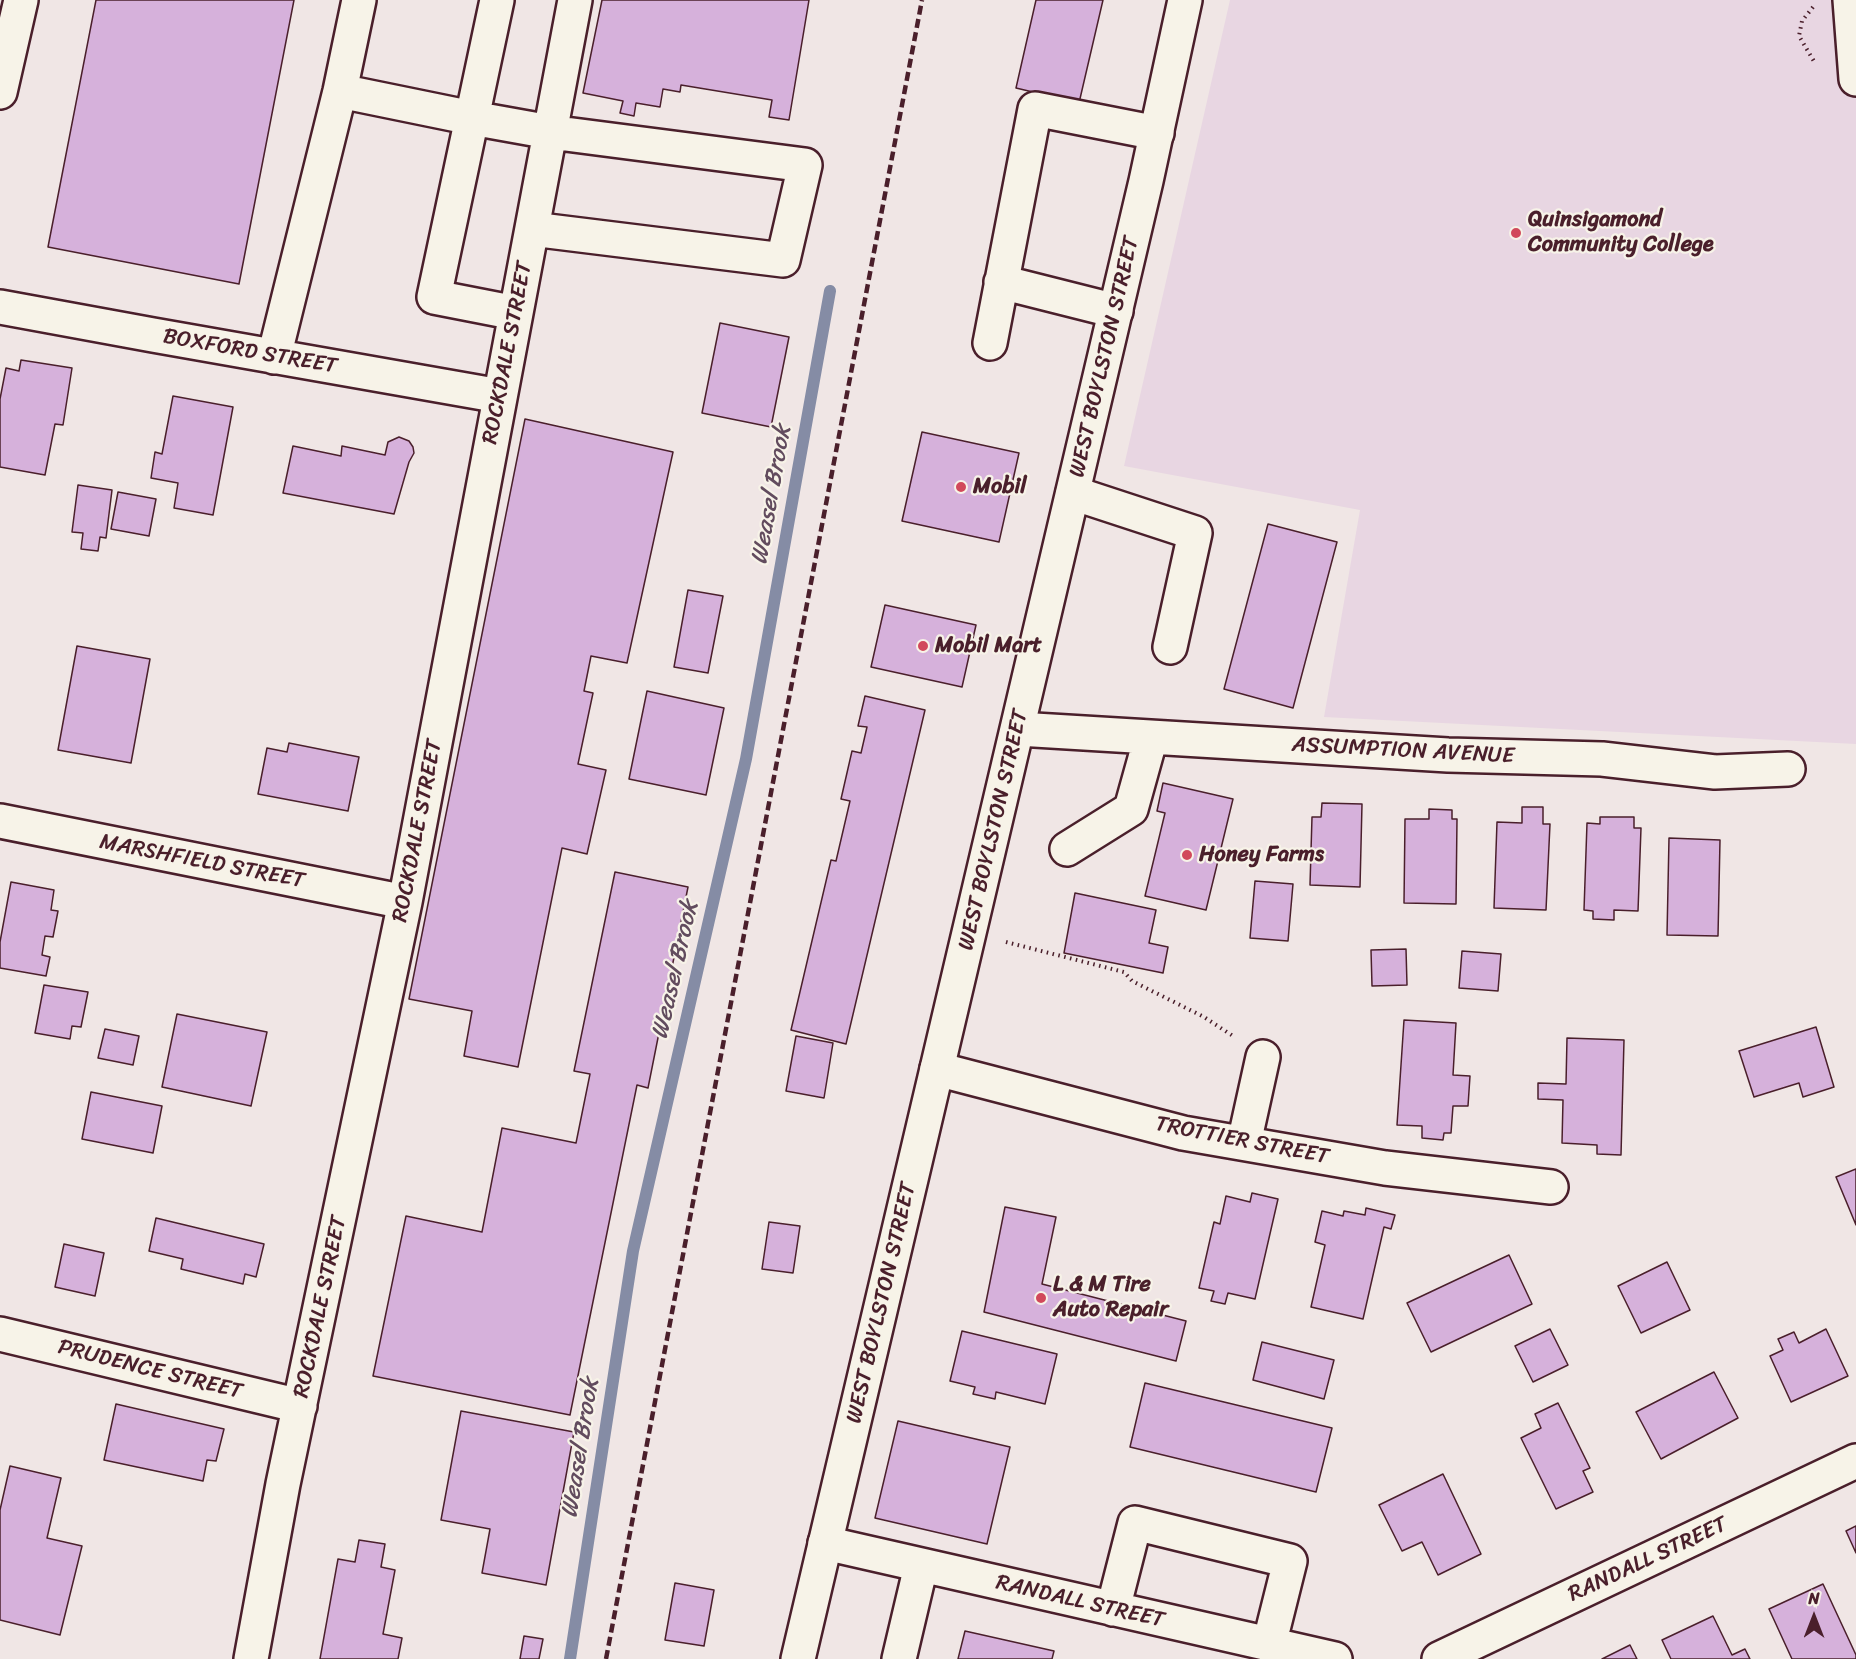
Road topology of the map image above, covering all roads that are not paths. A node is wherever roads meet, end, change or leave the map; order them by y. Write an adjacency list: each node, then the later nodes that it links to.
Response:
1 (21, 0): 9 (street)
2 (359, 0): 8 (street)
3 (497, 0): 10 (street)
4 (575, 0): 11 (street, ROCKDALE STREET)
5 (1185, 0): 12 (street, WEST BOYLSTON STREET)
6 (1850, 0): 7 (street)
7 (1856, 79)
8 (340, 91): 10 (street); 19 (street)
9 (0, 92)
10 (472, 118): 11 (street); 17 (street)
11 (550, 132): 13 (street, ROCKDALE STREET); 13 (street)
12 (1157, 133): 14 (street); 16 (street, WEST BOYLSTON STREET)
13 (532, 229): 17 (street, ROCKDALE STREET)
14 (1001, 282): 16 (street); 18 (street)
15 (0, 307): 19 (street, BOXFORD STREET)
16 (1116, 311): 21 (street, WEST BOYLSTON STREET)
17 (516, 313): 20 (street, ROCKDALE STREET)
18 (990, 343)
19 (274, 357): 20 (street, BOXFORD STREET)
20 (500, 396): 28 (street, ROCKDALE STREET)
21 (1073, 493): 22 (street); 23 (street, WEST BOYLSTON STREET)
22 (1170, 647)
23 (1017, 729): 24 (street, ASSUMPTION AVENUE); 30 (street, WEST BOYLSTON STREET)
24 (1151, 737): 25 (street, ASSUMPTION AVENUE); 27 (street)
25 (1788, 769)
26 (0, 821): 28 (street, MARSHFIELD STREET)
27 (1067, 849)
28 (405, 902): 34 (street, ROCKDALE STREET)
29 (1263, 1057): 31 (street)
30 (937, 1069): 31 (street, TROTTIER STREET); 36 (street, WEST BOYLSTON STREET)
31 (1244, 1143): 32 (street, TROTTIER STREET)
32 (1551, 1187)
33 (0, 1334): 34 (street, PRUDENCE STREET)
34 (300, 1406): 41 (street, ROCKDALE STREET)
35 (1856, 1461): 45 (street, RANDALL STREET)
36 (825, 1543): 37 (street, RANDALL STREET); 42 (street, WEST BOYLSTON STREET)
37 (921, 1566): 38 (street, RANDALL STREET); 43 (street)
38 (1113, 1609): 39 (street, RANDALL STREET); 39 (street)
39 (1269, 1645): 40 (street, RANDALL STREET)
40 (1300, 1655): 44 (street, RANDALL STREET)
41 (251, 1659)
42 (798, 1659)
43 (899, 1659)
44 (1335, 1659)
45 (1439, 1659)

